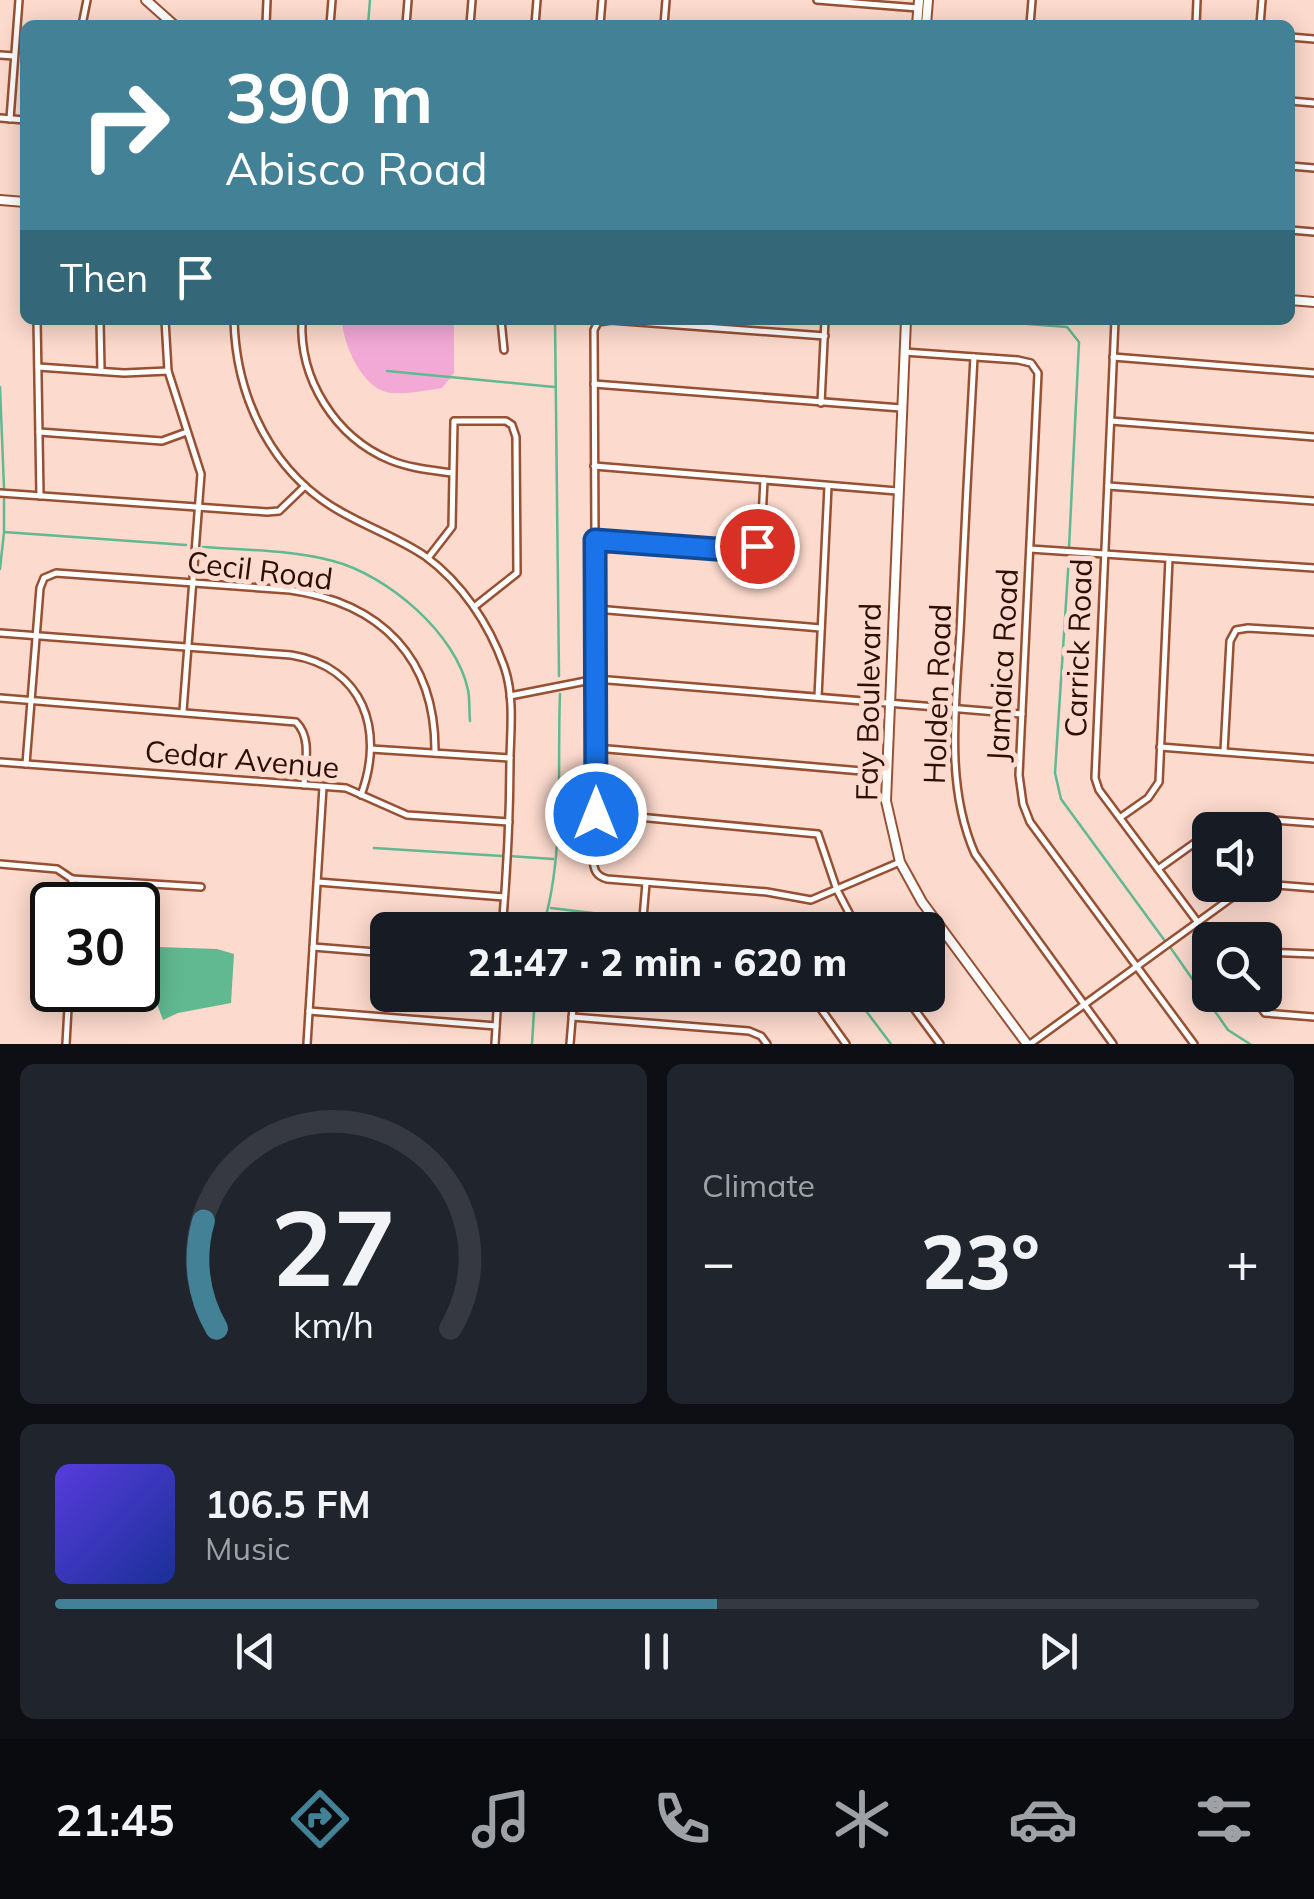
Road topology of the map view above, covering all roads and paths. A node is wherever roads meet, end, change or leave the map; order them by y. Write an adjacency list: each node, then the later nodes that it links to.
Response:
1 (19, 0): 7 (street)
2 (817, 0): 4 (street)
3 (150, 1): 5 (street)
4 (923, 4)
5 (169, 20)
6 (0, 55): 7 (street)
7 (14, 56): 9 (street)
8 (0, 118): 9 (street)
9 (10, 119): 10 (street)
10 (20, 120)
11 (36, 325): 27 (street)
12 (100, 325): 28 (street)
13 (165, 325): 29 (street)
14 (234, 325): 41 (street)
15 (302, 325): 39 (street)
16 (502, 325): 23 (street)
17 (596, 325): 31 (street)
18 (712, 325): 22 (street)
19 (825, 325): 22 (street)
20 (906, 325): 24 (street, Fay Boulevard)
21 (1115, 325): 26 (street, Carrick Road)
22 (825, 336): 32 (street)
23 (504, 350)
24 (904, 352): 25 (street, Jamaica Road); 33 (street, Fay Boulevard)
25 (974, 357): 50 (street, Jamaica Road); 70 (street, Holden Road)
26 (1114, 357): 30 (street); 34 (street, Carrick Road)
27 (38, 366): 28 (street); 35 (street)
28 (101, 371): 29 (street)
29 (168, 371): 36 (street)
30 (1314, 372)
31 (594, 384): 32 (street); 38 (street)
32 (820, 403): 33 (street)
33 (901, 408): 44 (street, Fay Boulevard)
34 (1110, 422): 37 (street); 43 (street, Carrick Road)
35 (39, 432): 36 (street); 46 (street)
36 (185, 433): 48 (street)
37 (1314, 437)
38 (594, 466): 40 (street); 49 (street)
39 (452, 473): 52 (street); 56 (street)
40 (764, 480): 42 (street); 49 (street)
41 (305, 486): 48 (street); 52 (street)
42 (828, 486): 44 (street); 58 (street)
43 (1108, 486): 47 (street); 51 (street, Carrick Road)
44 (898, 491): 68 (street, Fay Boulevard)
45 (0, 493): 46 (street)
46 (40, 496): 48 (street)
47 (1314, 502)
48 (198, 508): 55 (street)
49 (595, 540): 57 (street)
50 (1030, 549): 51 (street); 71 (street, Jamaica Road)
51 (1104, 554): 53 (street); 86 (street, Carrick Road)
52 (428, 558): 56 (street)
53 (1169, 558): 54 (street); 72 (street)
54 (1314, 568)
55 (193, 583): 61 (street, Cecil Road); 62 (street); 76 (street, Cecil Road)
56 (474, 607): 64 (street)
57 (596, 608): 58 (street); 63 (street)
58 (822, 628): 66 (street)
59 (1314, 632): 75 (street)
60 (0, 633): 61 (street)
61 (37, 636): 62 (street); 67 (street)
62 (188, 647): 69 (street); 74 (street)
63 (596, 679): 64 (street); 66 (street); 73 (street)
64 (510, 696): 77 (street)
65 (0, 698): 67 (street)
66 (818, 698): 68 (street)
67 (31, 700): 69 (street); 80 (street)
68 (888, 704): 70 (street); 81 (street, Fay Boulevard)
69 (184, 710): 82 (street)
70 (957, 710): 71 (street); 113 (street, Holden Road)
71 (1022, 714): 112 (street, Jamaica Road)
72 (1160, 747): 75 (street); 86 (street)
73 (596, 748): 81 (street); 85 (street)
74 (371, 749): 76 (street); 84 (street)
75 (1224, 751): 78 (street)
76 (435, 753): 77 (street)
77 (510, 758): 88 (street)
78 (1314, 758)
79 (0, 762): 80 (street, Cedar Avenue)
80 (26, 764): 82 (street, Cedar Avenue)
81 (885, 773): 91 (street, Fay Boulevard)
82 (304, 784): 83 (street, Cedar Avenue)
83 (323, 787): 84 (street, Cedar Avenue); 95 (street)
84 (361, 795): 88 (street, Cedar Avenue)
85 (596, 814): 96 (street); 100 (street)
86 (1120, 817): 93 (street, Carrick Road)
87 (1282, 821): 89 (street)
88 (509, 822): 101 (street)
89 (1314, 824)
90 (1192, 845): 93 (street)
91 (900, 862): 100 (street); 131 (street, Fay Boulevard)
92 (0, 864): 94 (street)
93 (1158, 869): 106 (street, Carrick Road)
94 (72, 879): 98 (street)
95 (318, 882): 101 (street); 108 (street)
96 (646, 883): 100 (street); 104 (street)
97 (1282, 885): 99 (street)
98 (201, 887)
99 (1314, 888)
100 (836, 890): 105 (street)
101 (505, 897): 103 (street)
102 (1225, 902): 106 (street)
103 (504, 912)
104 (644, 912)
105 (848, 912)
106 (1197, 922)
107 (1192, 926): 112 (street)
108 (314, 947): 109 (street); 114 (street)
109 (370, 952)
110 (1282, 953): 111 (street)
111 (1314, 954)
112 (1136, 967): 113 (street); 133 (street, Jamaica Road)
113 (1084, 1005): 131 (street); 132 (street, Holden Road)
114 (309, 1010): 123 (street); 125 (street)
115 (67, 1012): 124 (street)
116 (497, 1012): 123 (street)
117 (572, 1012): 121 (street)
118 (822, 1012): 129 (street)
119 (916, 1012): 130 (street)
120 (1264, 1012): 122 (street)
121 (572, 1017): 127 (street); 128 (street)
122 (1314, 1018)
123 (496, 1026): 126 (street)
124 (66, 1044)
125 (307, 1044)
126 (495, 1044)
127 (570, 1044)
128 (767, 1044)
129 (846, 1044)
130 (940, 1044)
131 (1028, 1044)
132 (1114, 1044)
133 (1194, 1044)

